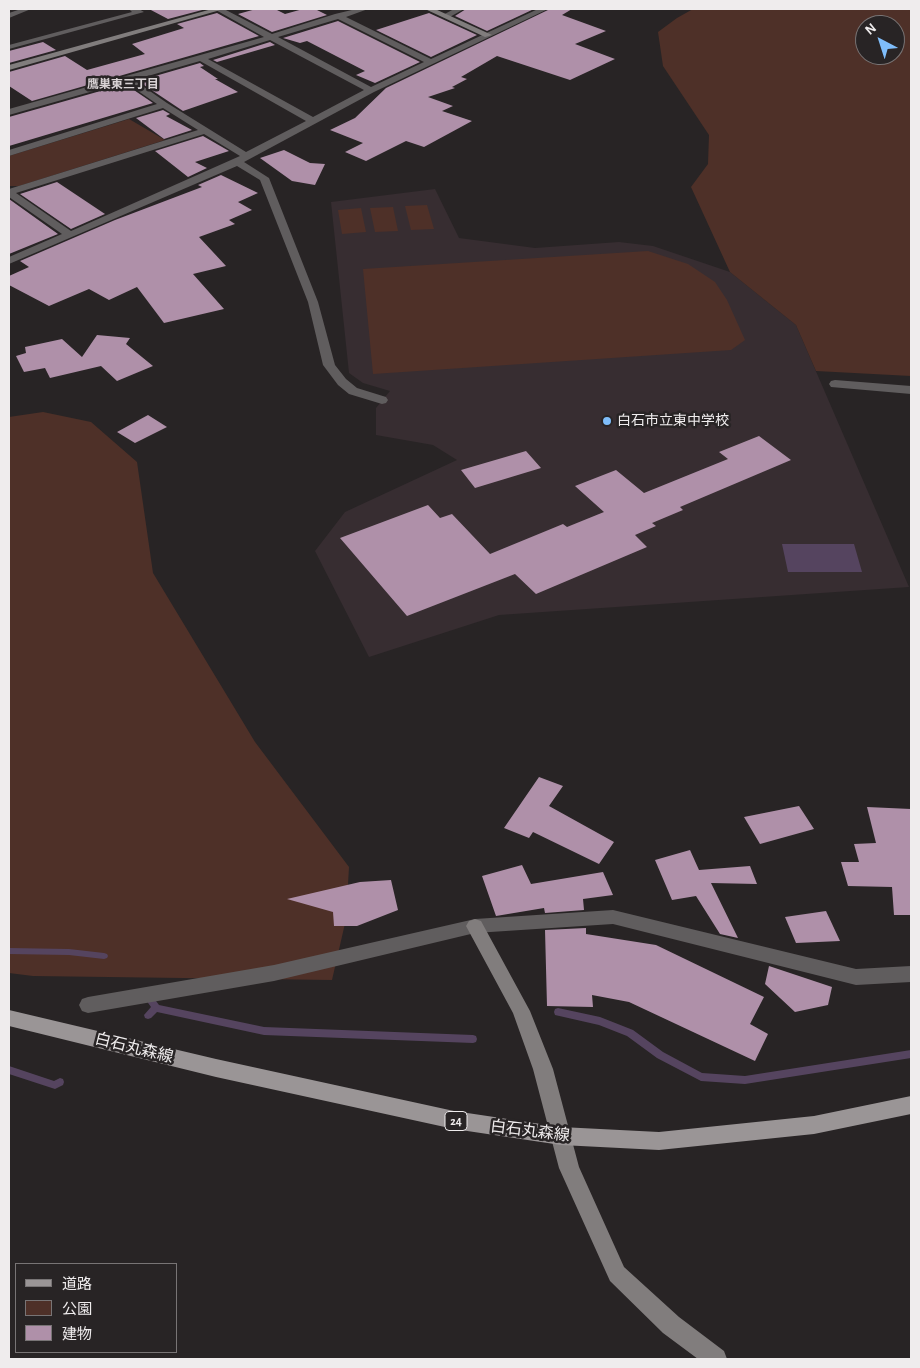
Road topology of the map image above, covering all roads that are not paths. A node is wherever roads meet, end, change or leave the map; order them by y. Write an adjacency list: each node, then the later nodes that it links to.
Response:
1 (27, 9): 8 (street)
2 (133, 9): 13 (street)
3 (219, 9): 11 (street); 16 (street)
4 (364, 9): 9 (street)
5 (429, 9): 10 (street)
6 (460, 9): 10 (street)
7 (544, 9): 12 (street)
8 (9, 16)
9 (338, 16): 11 (street); 15 (street)
10 (445, 16): 12 (street)
11 (271, 36): 14 (street); 18 (street)
12 (488, 36): 15 (street)
13 (9, 47)
14 (201, 58): 17 (street); 23 (street)
15 (431, 62): 18 (street)
16 (9, 68)
17 (127, 78): 20 (street); 21 (street)
18 (371, 90): 23 (street)
19 (9, 100): 21 (street)
20 (164, 105): 24 (street); 25 (street)
21 (22, 108): 22 (street)
22 (9, 112)
23 (313, 121): 26 (street)
24 (205, 131): 26 (street); 27 (street)
25 (9, 153)
26 (242, 159): 28 (street); 32 (street)
27 (9, 193): 28 (street)
28 (70, 234): 29 (street)
29 (9, 261)
30 (836, 384): 31 (street)
31 (911, 390)
32 (382, 400)
33 (475, 926): 34 (street); 35 (street); 38 (street)
34 (911, 974)
35 (88, 1005)
36 (9, 1018): 38 (main road, 白石丸森線 / 24)
37 (911, 1106): 38 (main road, 白石丸森線 / 24)
38 (561, 1136): 39 (street)
39 (716, 1359)

